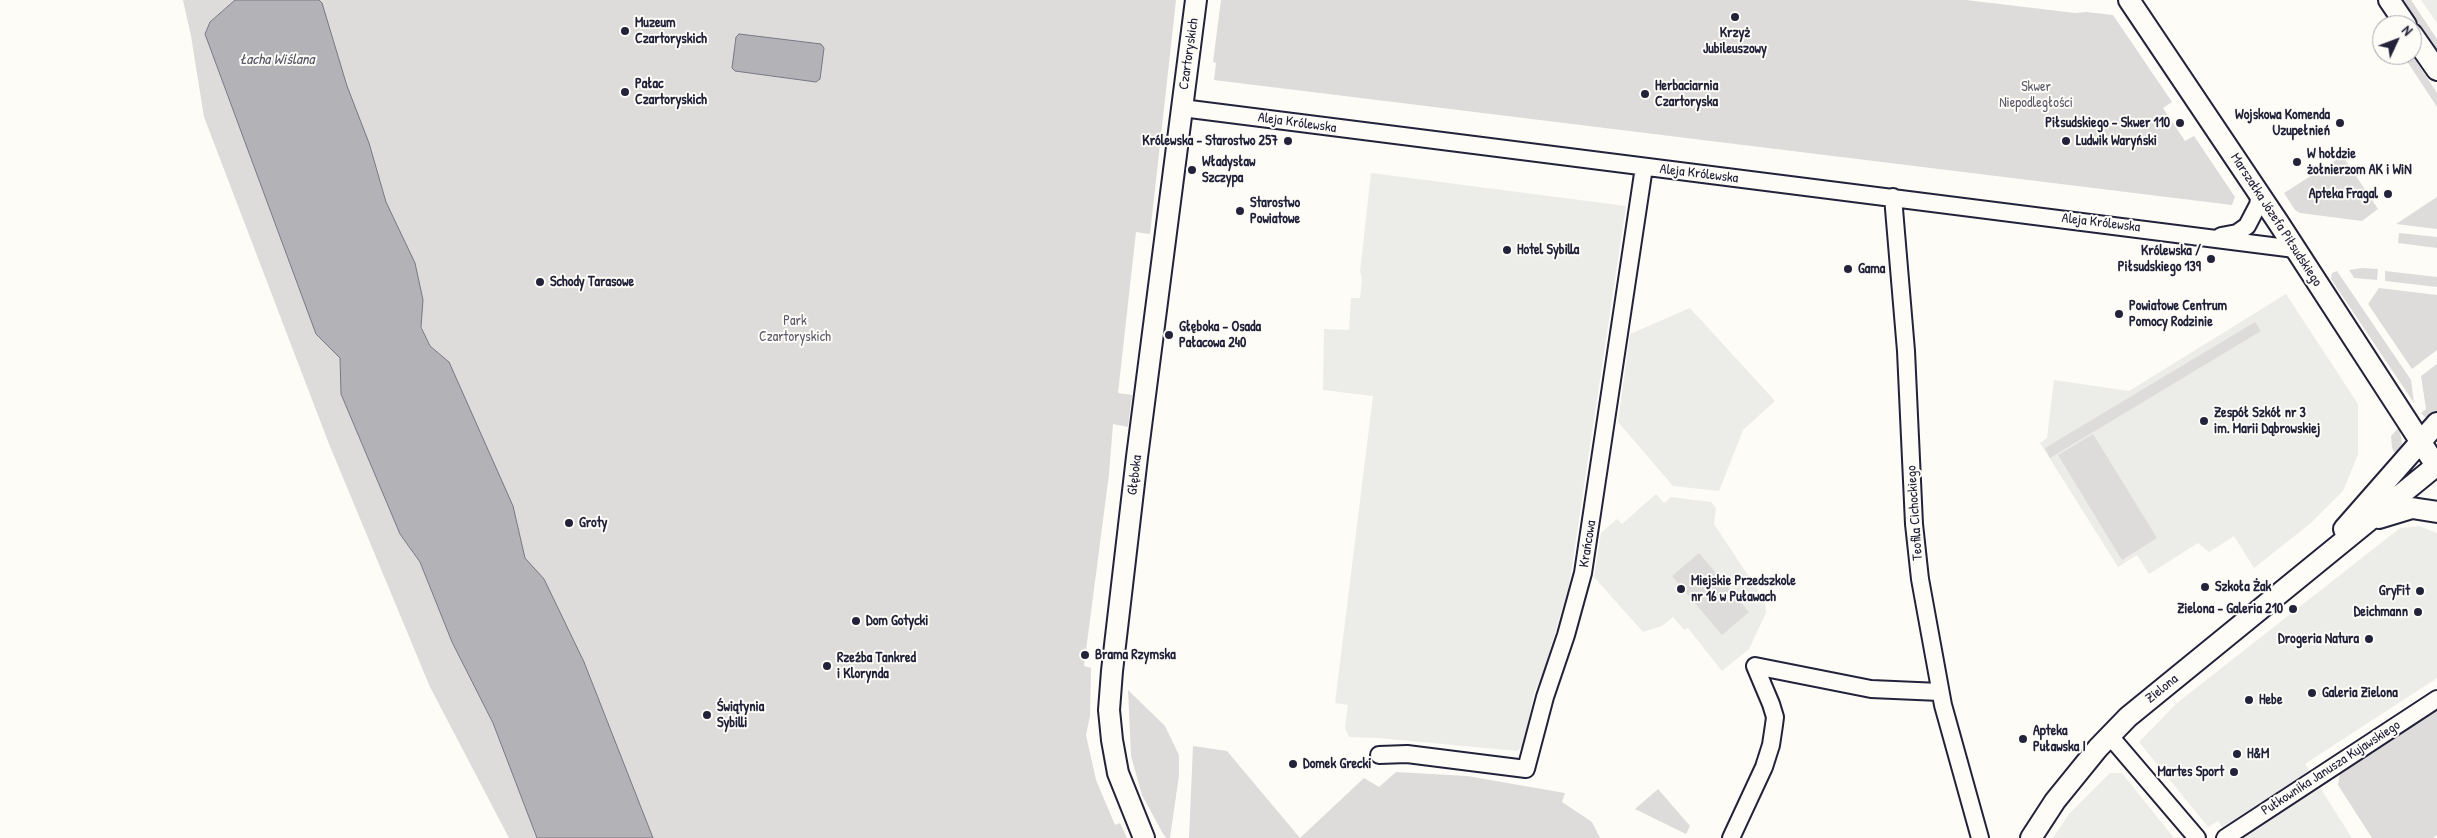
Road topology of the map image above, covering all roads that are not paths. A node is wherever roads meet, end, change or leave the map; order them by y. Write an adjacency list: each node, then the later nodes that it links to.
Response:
1 (1196, 0): 7 (main road, Czartoryskich)
2 (2129, 0): 9 (main road, Marszałka Józefa Piłsudskiego)
3 (2389, 0): 4 (main road)
4 (2399, 15)
5 (2422, 48): 6 (main road)
6 (2437, 70)
7 (1182, 108): 8 (street, Aleja Królewska); 22 (main road, Głęboka)
8 (1644, 167): 10 (street, Aleja Królewska); 20 (street, Krańcowa)
9 (2260, 194): 11 (street, Aleja Królewska); 12 (main road, Marszałka Józefa Piłsudskiego)
10 (1892, 197): 11 (street, Aleja Królewska); 17 (street, Teofila Cichockiego)
11 (2217, 237): 12 (street, Aleja Królewska)
12 (2295, 249): 13 (main road, Marszałka Józefa Piłsudskiego)
13 (2434, 448): 15 (main road, Zielona); 16 (main road, Zielona)
14 (2437, 512): 15 (main road)
15 (2368, 523): 16 (main road, Zielona)
16 (2316, 561): 19 (main road, Zielona)
17 (1940, 692): 21 (street, Teofila Cichockiego); 23 (street)
18 (2437, 699): 28 (street, Pułkownika Janusza Kujawskiego)
19 (2109, 735): 26 (main road, Zielona); 27 (street)
20 (1379, 754)
21 (1976, 822): 24 (street, Teofila Cichockiego); 25 (street, Teofila Cichockiego)
22 (1144, 838)
23 (1732, 838)
24 (1980, 838)
25 (1989, 838)
26 (2031, 838)
27 (2197, 838)
28 (2225, 838)

